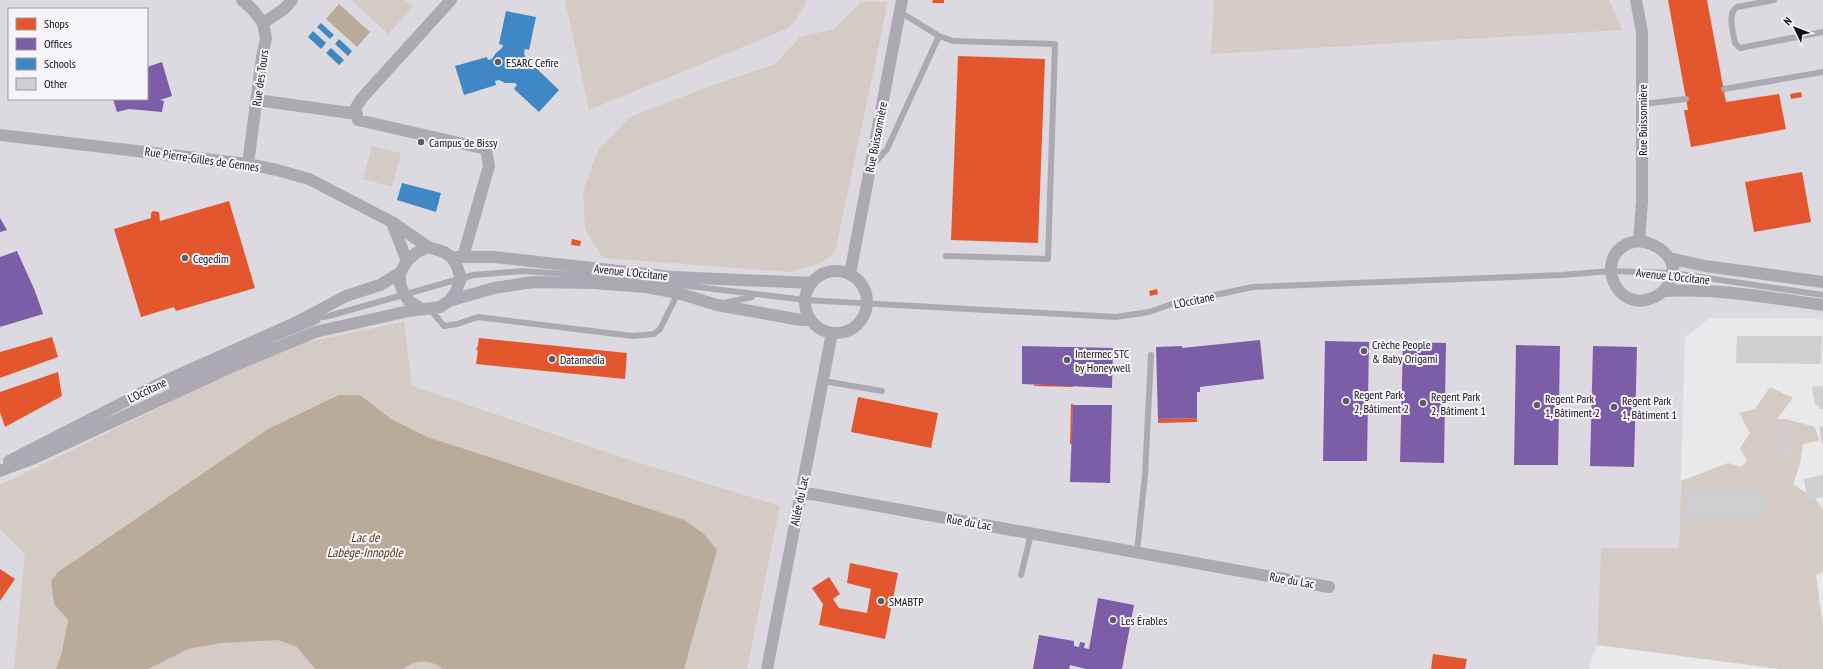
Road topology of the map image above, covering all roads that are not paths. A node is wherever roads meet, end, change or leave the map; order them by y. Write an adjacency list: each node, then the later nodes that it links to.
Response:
1 (242, 0): 8 (street)
2 (292, 0): 8 (street)
3 (451, 0): 16 (street)
4 (902, 0): 7 (street, Rue Buissonnière)
5 (1636, 0): 15 (street, Rue Buissonnière)
6 (1774, 0): 9 (lane)
7 (900, 12): 10 (lane); 19 (street, Rue Buissonnière)
8 (263, 23): 14 (street, Rue des Tours)
9 (1823, 32)
10 (939, 36): 19 (lane); 24 (lane)
11 (1823, 72): 12 (lane)
12 (1724, 89)
13 (1686, 99): 15 (lane)
14 (257, 100): 16 (street); 18 (street, Rue des Tours)
15 (1642, 104): 21 (street, Rue Buissonnière)
16 (356, 114): 25 (street)
17 (0, 135): 18 (street, Rue Pierre-Gilles de Gennes)
18 (248, 164): 20 (street, Rue Pierre-Gilles de Gennes)
19 (870, 170): 32 (street, Rue Buissonnière)
20 (392, 222): 22 (street, Rue Pierre-Gilles de Gennes); 27 (street)
21 (1639, 241): 26 (street); 28 (street)
22 (428, 247): 23 (street); 27 (street, L'Occitane)
23 (451, 256): 25 (street, Avenue L'Occitane); 34 (street)
24 (946, 256)
25 (463, 257): 37 (street, Avenue L'Occitane)
26 (1669, 258): 30 (street); 35 (street, Avenue L'Occitane)
27 (407, 261): 29 (street, L'Occitane)
28 (1611, 271): 30 (lane, Avenue L'Occitane); 33 (lane, Avenue L'Occitane); 38 (street)
29 (400, 273): 40 (street); 51 (street, L'Occitane)
30 (1673, 273): 38 (street); 41 (lane, Avenue L'Occitane)
31 (566, 274): 34 (lane, Avenue L'Occitane); 36 (lane, Avenue L'Occitane); 42 (lane, Avenue L'Occitane)
32 (850, 274): 37 (street); 45 (street)
33 (1522, 276): 45 (lane, L'Occitane)
34 (460, 278): 40 (lane, Avenue L'Occitane); 44 (street)
35 (1823, 282)
36 (593, 283): 39 (street); 44 (street, Avenue L'Occitane)
37 (812, 283): 43 (street)
38 (1664, 291): 47 (street, Avenue L'Occitane)
39 (678, 293): 46 (street); 48 (lane)
40 (404, 294): 48 (street); 49 (lane, Avenue L'Occitane)
41 (1823, 295)
42 (762, 296): 43 (lane, Avenue L'Occitane); 46 (lane, Avenue L'Occitane)
43 (805, 300): 45 (lane, Avenue L'Occitane); 50 (street)
44 (448, 301): 48 (street, L'Occitane)
45 (867, 303): 52 (street)
46 (717, 305): 50 (street)
47 (1823, 305)
48 (426, 309): 56 (street, L'Occitane)
49 (329, 316): 51 (lane, L'Occitane); 56 (lane, L'Occitane)
50 (810, 320): 52 (street)
51 (297, 322): 57 (street, L'Occitane)
52 (832, 333): 54 (street, Allée du Lac)
53 (1151, 355): 61 (lane)
54 (823, 381): 55 (lane); 59 (street, Allée du Lac)
55 (882, 391)
56 (118, 419): 58 (street, L'Occitane)
57 (0, 466)
58 (0, 471)
59 (801, 492): 60 (street, Rue du Lac); 64 (street, Allée du Lac)
60 (1031, 534): 61 (street, Rue du Lac); 62 (lane)
61 (1137, 552): 63 (street, Rue du Lac)
62 (1021, 576)
63 (1328, 587)
64 (767, 669)

